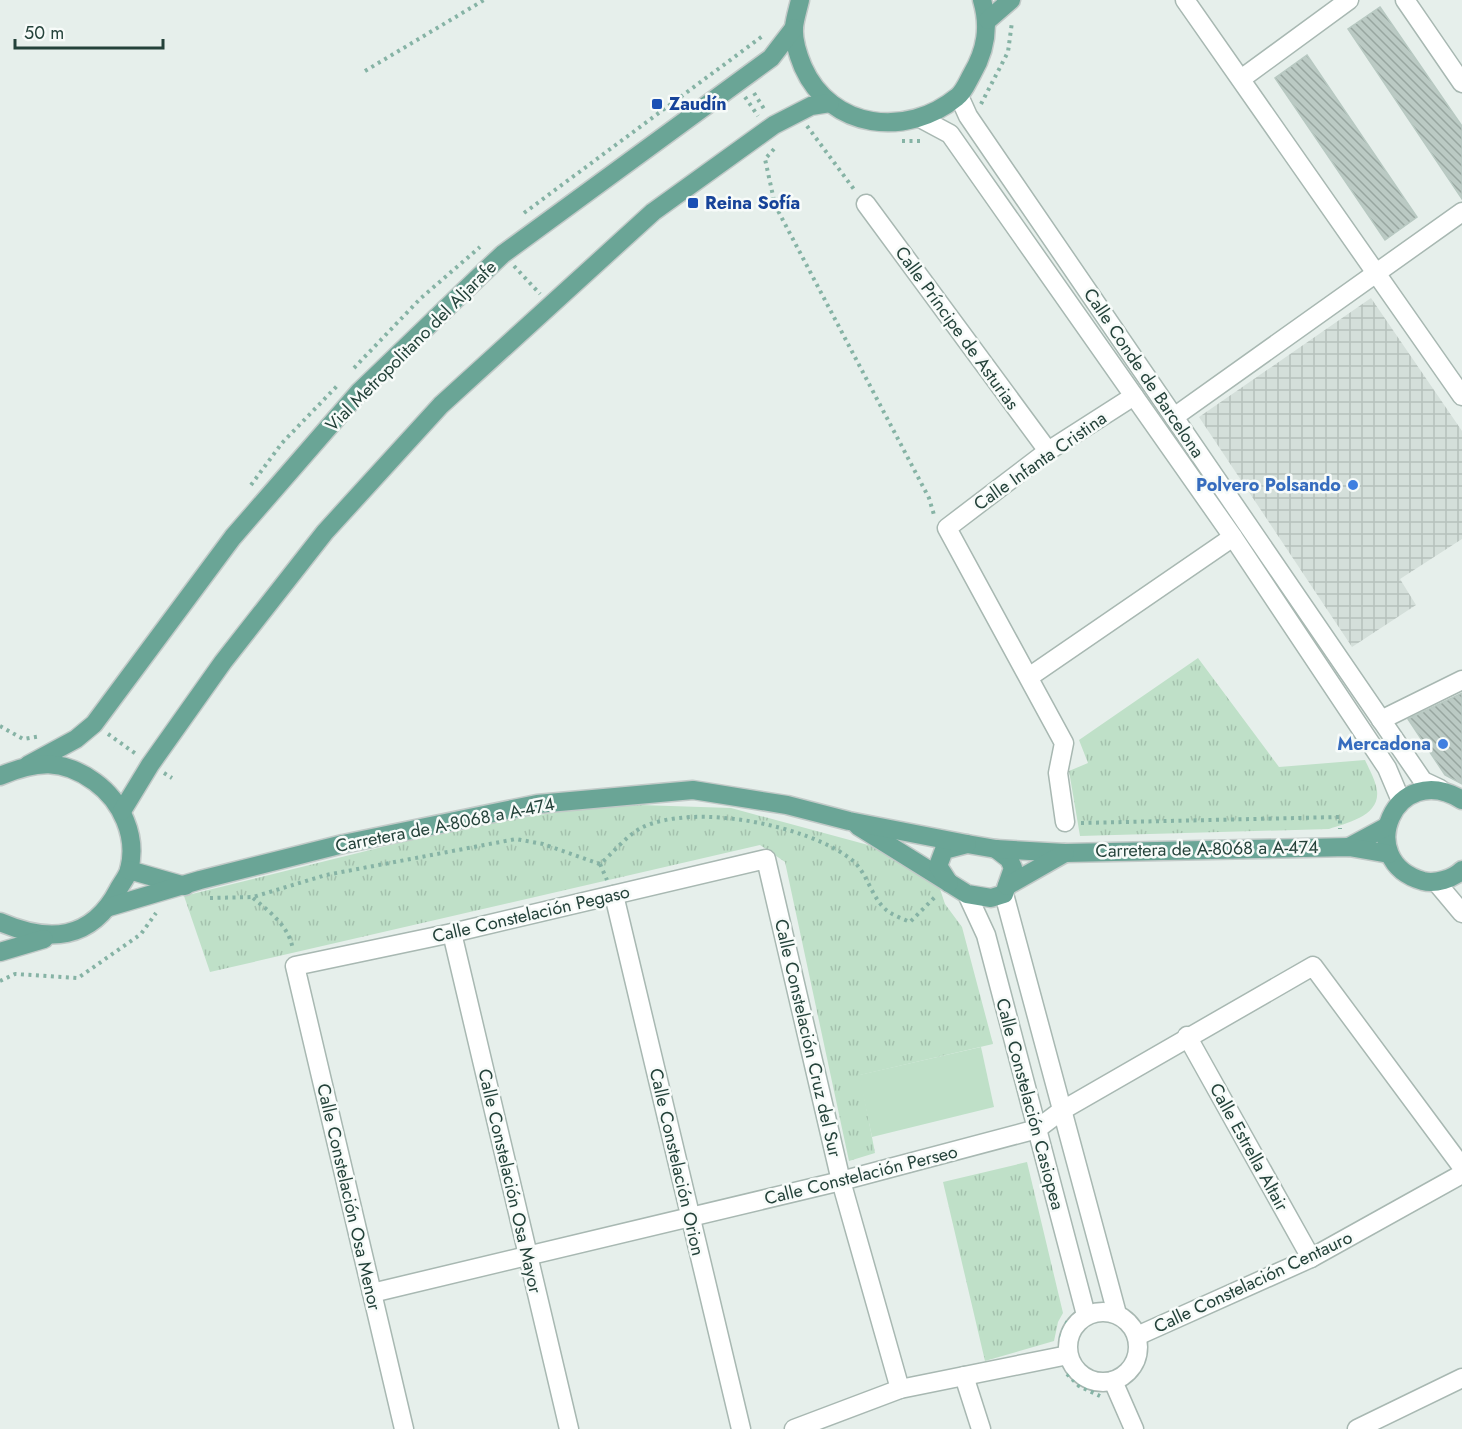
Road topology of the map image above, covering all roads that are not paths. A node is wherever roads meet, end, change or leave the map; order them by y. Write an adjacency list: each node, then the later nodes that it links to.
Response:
1 (800, 0): 8 (main road, Vial Metropolitano del Aljarafe)
2 (982, 0): 7 (main road, Vial Metropolitano del Aljarafe)
3 (1011, 0): 7 (main road)
4 (1185, 0): 9 (street)
5 (1349, 0): 9 (street)
6 (1405, 0): 10 (street)
7 (988, 20): 11 (main road, Vial Metropolitano del Aljarafe)
8 (794, 28): 12 (main road, Vial Metropolitano del Aljarafe); 25 (main road, Vial Metropolitano del Aljarafe)
9 (1240, 79): 16 (street)
10 (1462, 83)
11 (959, 96): 13 (main road, Vial Metropolitano del Aljarafe); 19 (street, Calle Conde de Barcelona)
12 (830, 103): 13 (main road, Vial Metropolitano del Aljarafe); 30 (main road)
13 (922, 119): 17 (street, Calle Conde de Barcelona)
14 (866, 204): 20 (street, Calle Príncipe de Asturias)
15 (1462, 212): 16 (street)
16 (1375, 272): 18 (street); 19 (street)
17 (1134, 396): 20 (street, Calle Infanta Cristina); 21 (street, Calle Conde de Barcelona)
18 (1462, 396)
19 (1174, 417): 24 (street, Calle Conde de Barcelona)
20 (1048, 451): 22 (street, Calle Infanta Cristina)
21 (1233, 537): 22 (street); 29 (street, Calle Conde de Barcelona)
22 (1029, 677): 32 (street)
23 (1462, 680): 24 (street)
24 (1381, 720): 27 (street, Calle Conde de Barcelona)
25 (28, 765): 26 (main road, Vial Metropolitano del Aljarafe); 30 (main road, Vial Metropolitano del Aljarafe)
26 (0, 776)
27 (1440, 789): 28 (main road); 29 (main road)
28 (1462, 800)
29 (1401, 801): 33 (main road)
30 (122, 811): 40 (main road, Vial Metropolitano del Aljarafe)
31 (849, 821): 34 (main road, Carretera de A-8068 a A-474); 43 (main road, Carretera de A-8068 a A-474); 44 (main road, Carretera de A-8068 a A-474)
32 (1065, 822)
33 (1386, 827): 35 (main road); 38 (main road)
34 (968, 844): 36 (main road); 44 (main road)
35 (1345, 847): 37 (main road, Carretera de A-8068 a A-474); 38 (main road, Carretera de A-8068 a A-474)
36 (996, 849): 37 (main road, Carretera de A-8068 a A-474); 45 (main road)
37 (1065, 853): 45 (main road, Carretera de A-8068 a A-474)
38 (1389, 854): 42 (main road)
39 (766, 860): 47 (street, Calle Constelación Pegaso); 60 (street, Calle Constelación Cruz del Sur)
40 (129, 870): 43 (main road); 48 (main road, Vial Metropolitano del Aljarafe)
41 (1461, 874): 42 (main road)
42 (1436, 882): 49 (street)
43 (193, 883): 48 (main road, Carretera de A-8068 a A-474)
44 (946, 886): 46 (main road)
45 (1005, 890): 46 (main road); 56 (street, Calle Constelación Casiopea)
46 (967, 894): 57 (street, Calle Constelación Casiopea)
47 (614, 895): 52 (street, Calle Constelación Pegaso); 61 (street, Calle Constelación Orion)
48 (109, 908): 51 (main road, Vial Metropolitano del Aljarafe)
49 (1462, 913)
50 (0, 922): 51 (main road, Vial Metropolitano del Aljarafe)
51 (67, 933): 53 (main road, Vial Metropolitano del Aljarafe)
52 (452, 933): 54 (street, Calle Constelación Pegaso); 62 (street, Calle Constelación Osa Mayor)
53 (0, 952)
54 (295, 966): 64 (street, Calle Constelación Osa Menor)
55 (1187, 1036): 56 (street, Calle Constelación Perseo); 58 (street, Calle Constelación Perseo); 63 (street, Calle Estrella Altair)
56 (1061, 1111): 57 (street, Calle Constelación Perseo); 65 (street, Calle Constelación Casiopea)
57 (1037, 1129): 60 (street, Calle Constelación Perseo); 66 (street, Calle Constelación Casiopea)
58 (1462, 1167)
59 (1462, 1174): 63 (street, Calle Constelación Centauro)
60 (841, 1181): 61 (street, Calle Constelación Perseo); 72 (street, Calle Constelación Cruz del Sur)
61 (690, 1217): 62 (street, Calle Constelación Perseo); 76 (street, Calle Constelación Orion)
62 (528, 1256): 64 (street, Calle Constelación Perseo); 75 (street, Calle Constelación Osa Mayor)
63 (1311, 1258): 67 (street, Calle Constelación Centauro)
64 (372, 1293): 74 (street, Calle Constelación Osa Menor)
65 (1117, 1314): 66 (street); 67 (street)
66 (1086, 1315): 68 (street)
67 (1137, 1336): 71 (street)
68 (1068, 1355): 69 (street); 71 (street)
69 (964, 1376): 72 (street); 78 (street)
70 (1462, 1378): 80 (street)
71 (1113, 1381): 79 (street)
72 (900, 1389): 73 (street)
73 (813, 1426): 77 (street)
74 (404, 1429)
75 (568, 1429)
76 (741, 1429)
77 (794, 1429)
78 (981, 1429)
79 (1134, 1429)
80 (1357, 1429)

